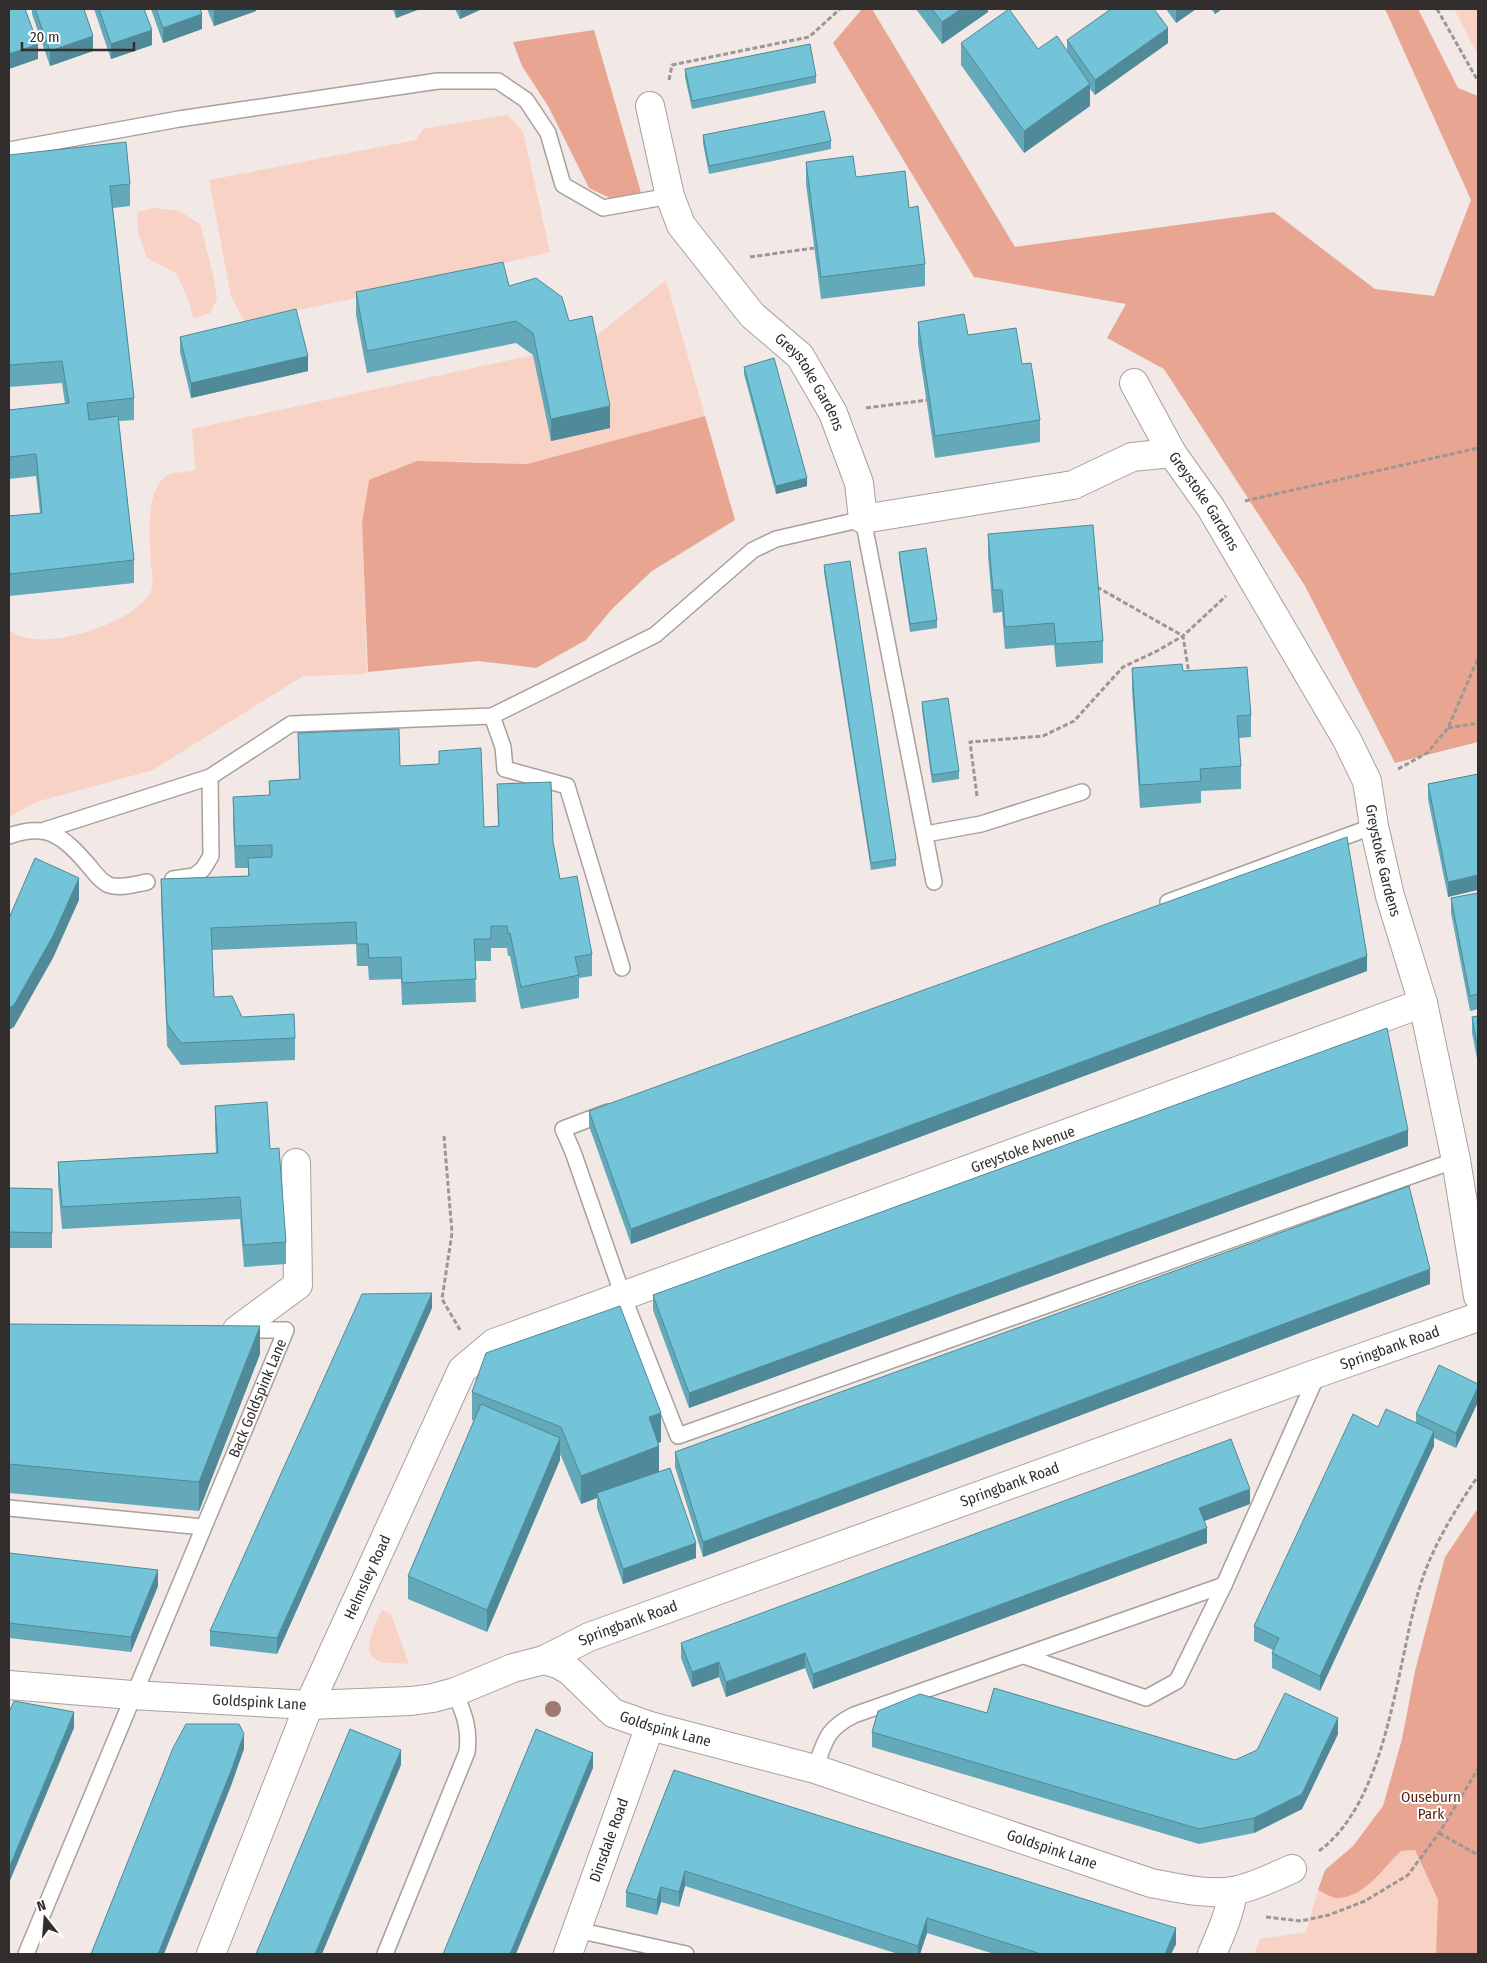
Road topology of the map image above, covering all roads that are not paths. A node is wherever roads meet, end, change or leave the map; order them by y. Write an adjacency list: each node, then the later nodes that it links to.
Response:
1 (653, 118): 3 (street, Greystoke Gardens)
2 (9, 150): 3 (lane)
3 (670, 196): 6 (street, Greystoke Gardens)
4 (1134, 383): 5 (street)
5 (1172, 453): 6 (street, Greystoke Gardens); 10 (street, Greystoke Gardens)
6 (863, 519): 7 (lane); 12 (lane)
7 (492, 716): 8 (lane); 18 (lane)
8 (210, 776): 11 (lane); 14 (lane)
9 (1082, 792): 12 (lane)
10 (1374, 826): 17 (lane); 19 (street, Greystoke Gardens)
11 (45, 830): 13 (lane); 15 (lane)
12 (926, 834): 16 (lane)
13 (9, 836)
14 (173, 879)
15 (147, 882)
16 (934, 882)
17 (1151, 908)
18 (622, 968)
19 (1423, 1003): 21 (street, Greystoke Gardens); 23 (street, Greystoke Avenue)
20 (619, 1108): 23 (lane)
21 (1456, 1160): 23 (lane); 24 (street, Greystoke Gardens)
22 (296, 1163): 26 (street)
23 (623, 1296): 36 (street, Helmsley Road)
24 (1478, 1296)
25 (1478, 1317): 27 (street, Springbank Road)
26 (232, 1330): 29 (lane, Back Goldspink Lane)
27 (1318, 1373): 30 (lane); 32 (street, Springbank Road)
28 (9, 1508): 29 (lane)
29 (203, 1527): 35 (lane, Back Goldspink Lane)
30 (1224, 1585): 31 (lane); 31 (lane)
31 (1024, 1656): 38 (lane)
32 (544, 1660): 34 (street, Goldspink Lane); 37 (street, Goldspink Lane)
33 (9, 1685): 35 (street, Goldspink Lane)
34 (455, 1692): 36 (street, Goldspink Lane); 44 (lane)
35 (132, 1695): 36 (street, Goldspink Lane); 42 (lane, Back Goldspink Lane)
36 (310, 1705): 43 (street, Helmsley Road)
37 (650, 1726): 38 (street, Goldspink Lane); 41 (street, Dinsdale Road)
38 (815, 1769): 40 (street, Goldspink Lane)
39 (1292, 1869): 40 (street, Goldspink Lane)
40 (1233, 1891): 46 (street)
41 (572, 1942): 45 (lane)
42 (26, 1954)
43 (211, 1954)
44 (385, 1954)
45 (686, 1954)
46 (1212, 1954)

